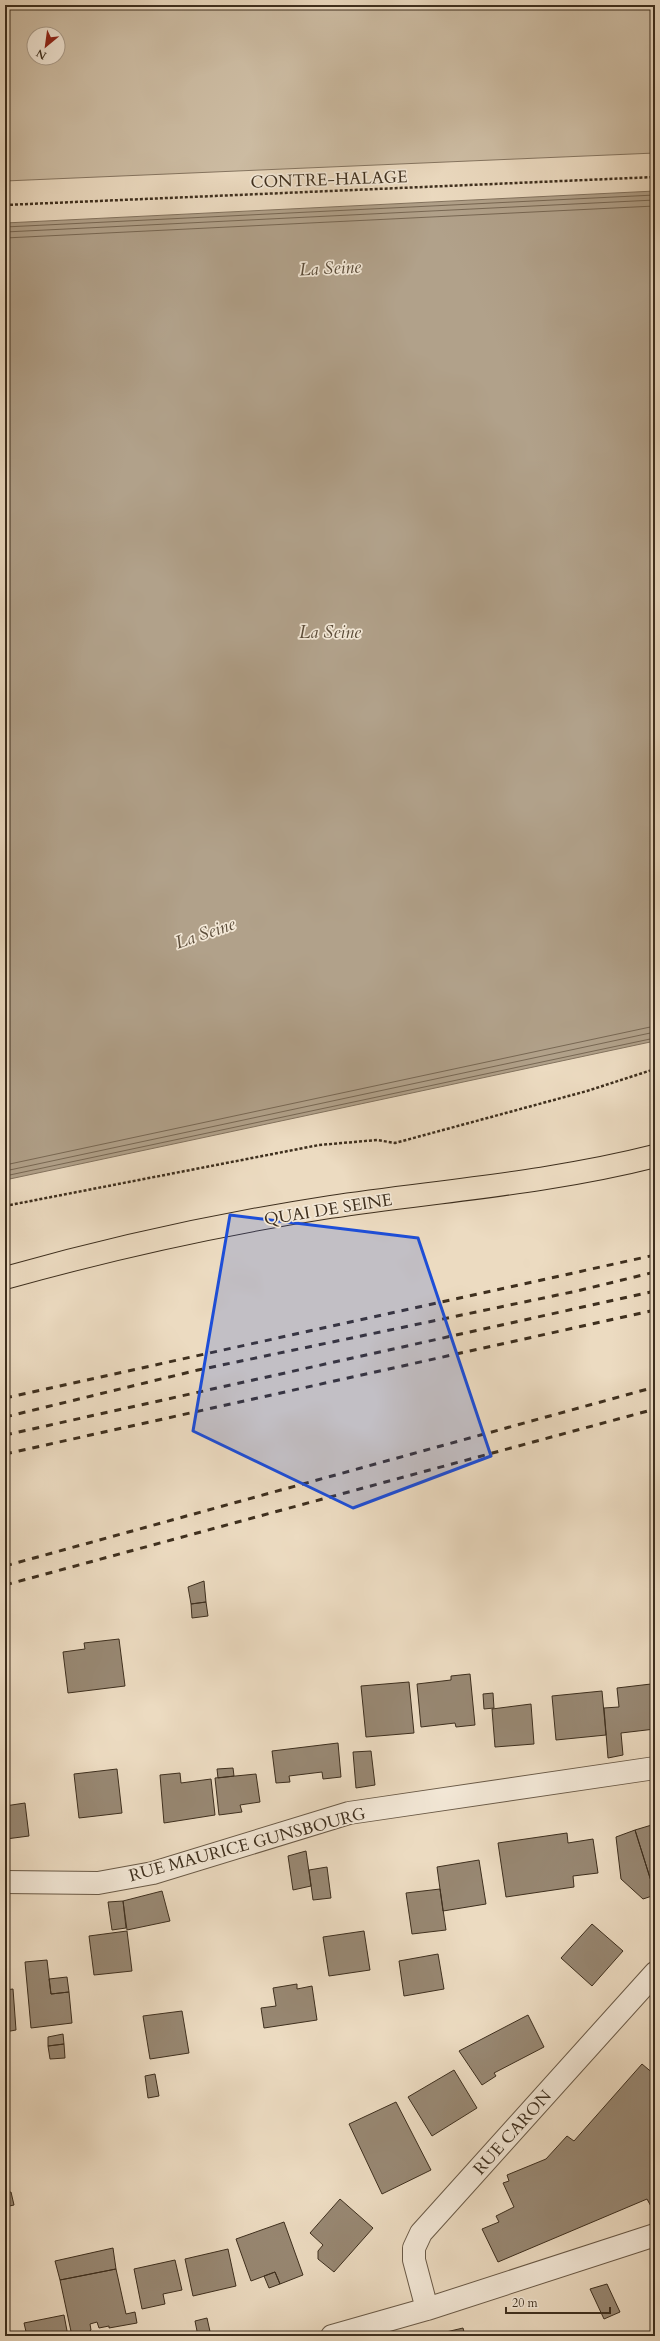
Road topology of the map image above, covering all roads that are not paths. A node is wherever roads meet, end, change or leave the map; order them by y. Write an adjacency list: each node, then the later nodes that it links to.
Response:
1 (655, 1156): 2 (main road, QUAI DE SEINE)
2 (5, 1278)
3 (655, 1768): 4 (street, RUE MAURICE GUNSBOURG)
4 (5, 1882)
5 (655, 1973): 7 (street, RUE CARON)
6 (655, 2235): 7 (street)
7 (427, 2309): 8 (street)
8 (332, 2336)

